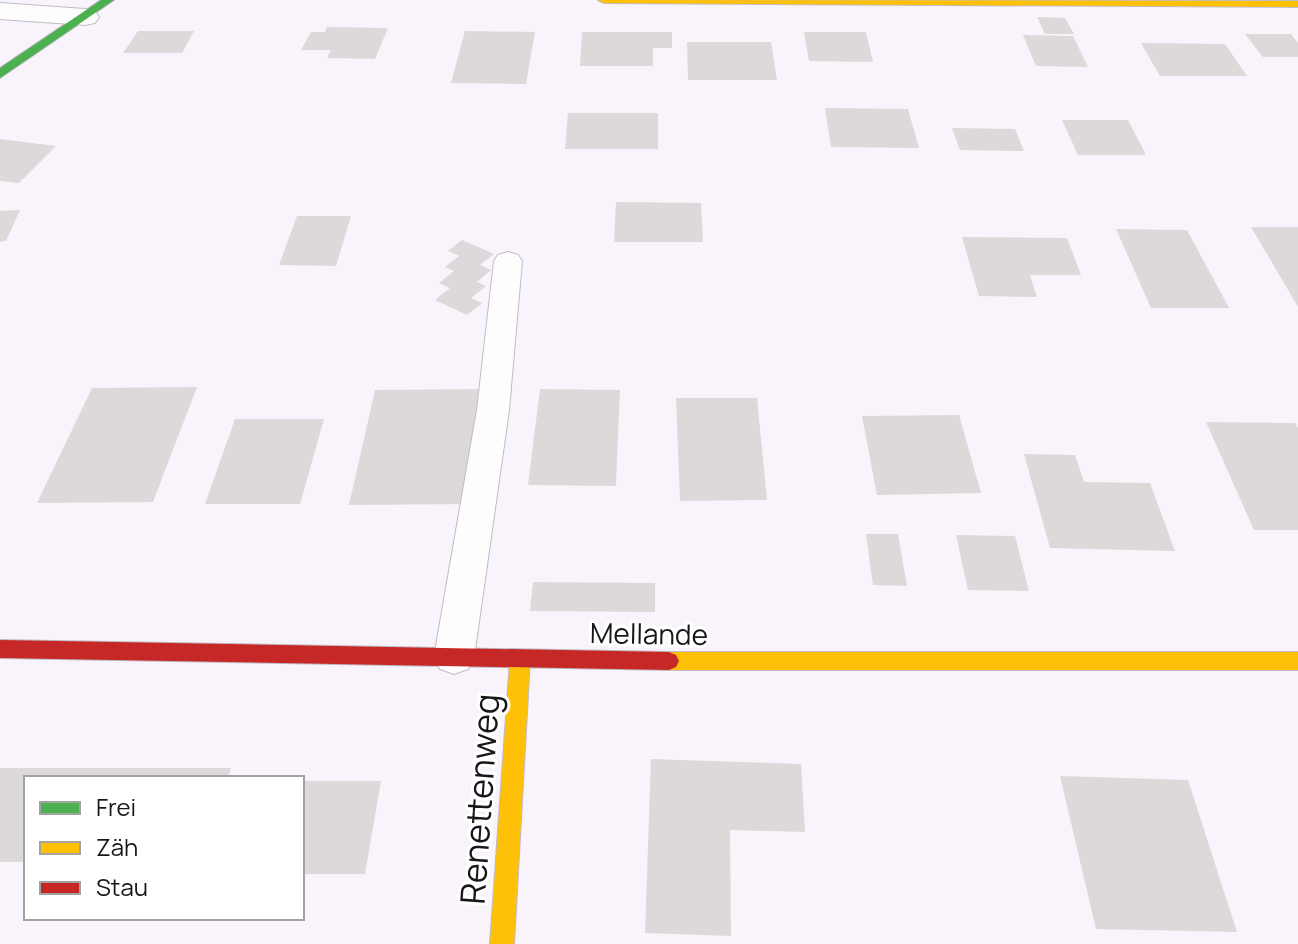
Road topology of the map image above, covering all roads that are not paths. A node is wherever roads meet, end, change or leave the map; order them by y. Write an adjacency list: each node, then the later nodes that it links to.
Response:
1 (108, 0): 6 (street)
2 (604, 0): 3 (street)
3 (1214, 2): 4 (street)
4 (1298, 4)
5 (0, 11): 6 (street)
6 (85, 17): 7 (street)
7 (0, 74)
8 (508, 261): 10 (lane)
9 (0, 649): 10 (street, Mellande)
10 (454, 657): 11 (street, Mellande)
11 (520, 659): 12 (street, Mellande); 13 (street, Renettenweg)
12 (1298, 661)
13 (502, 944)

